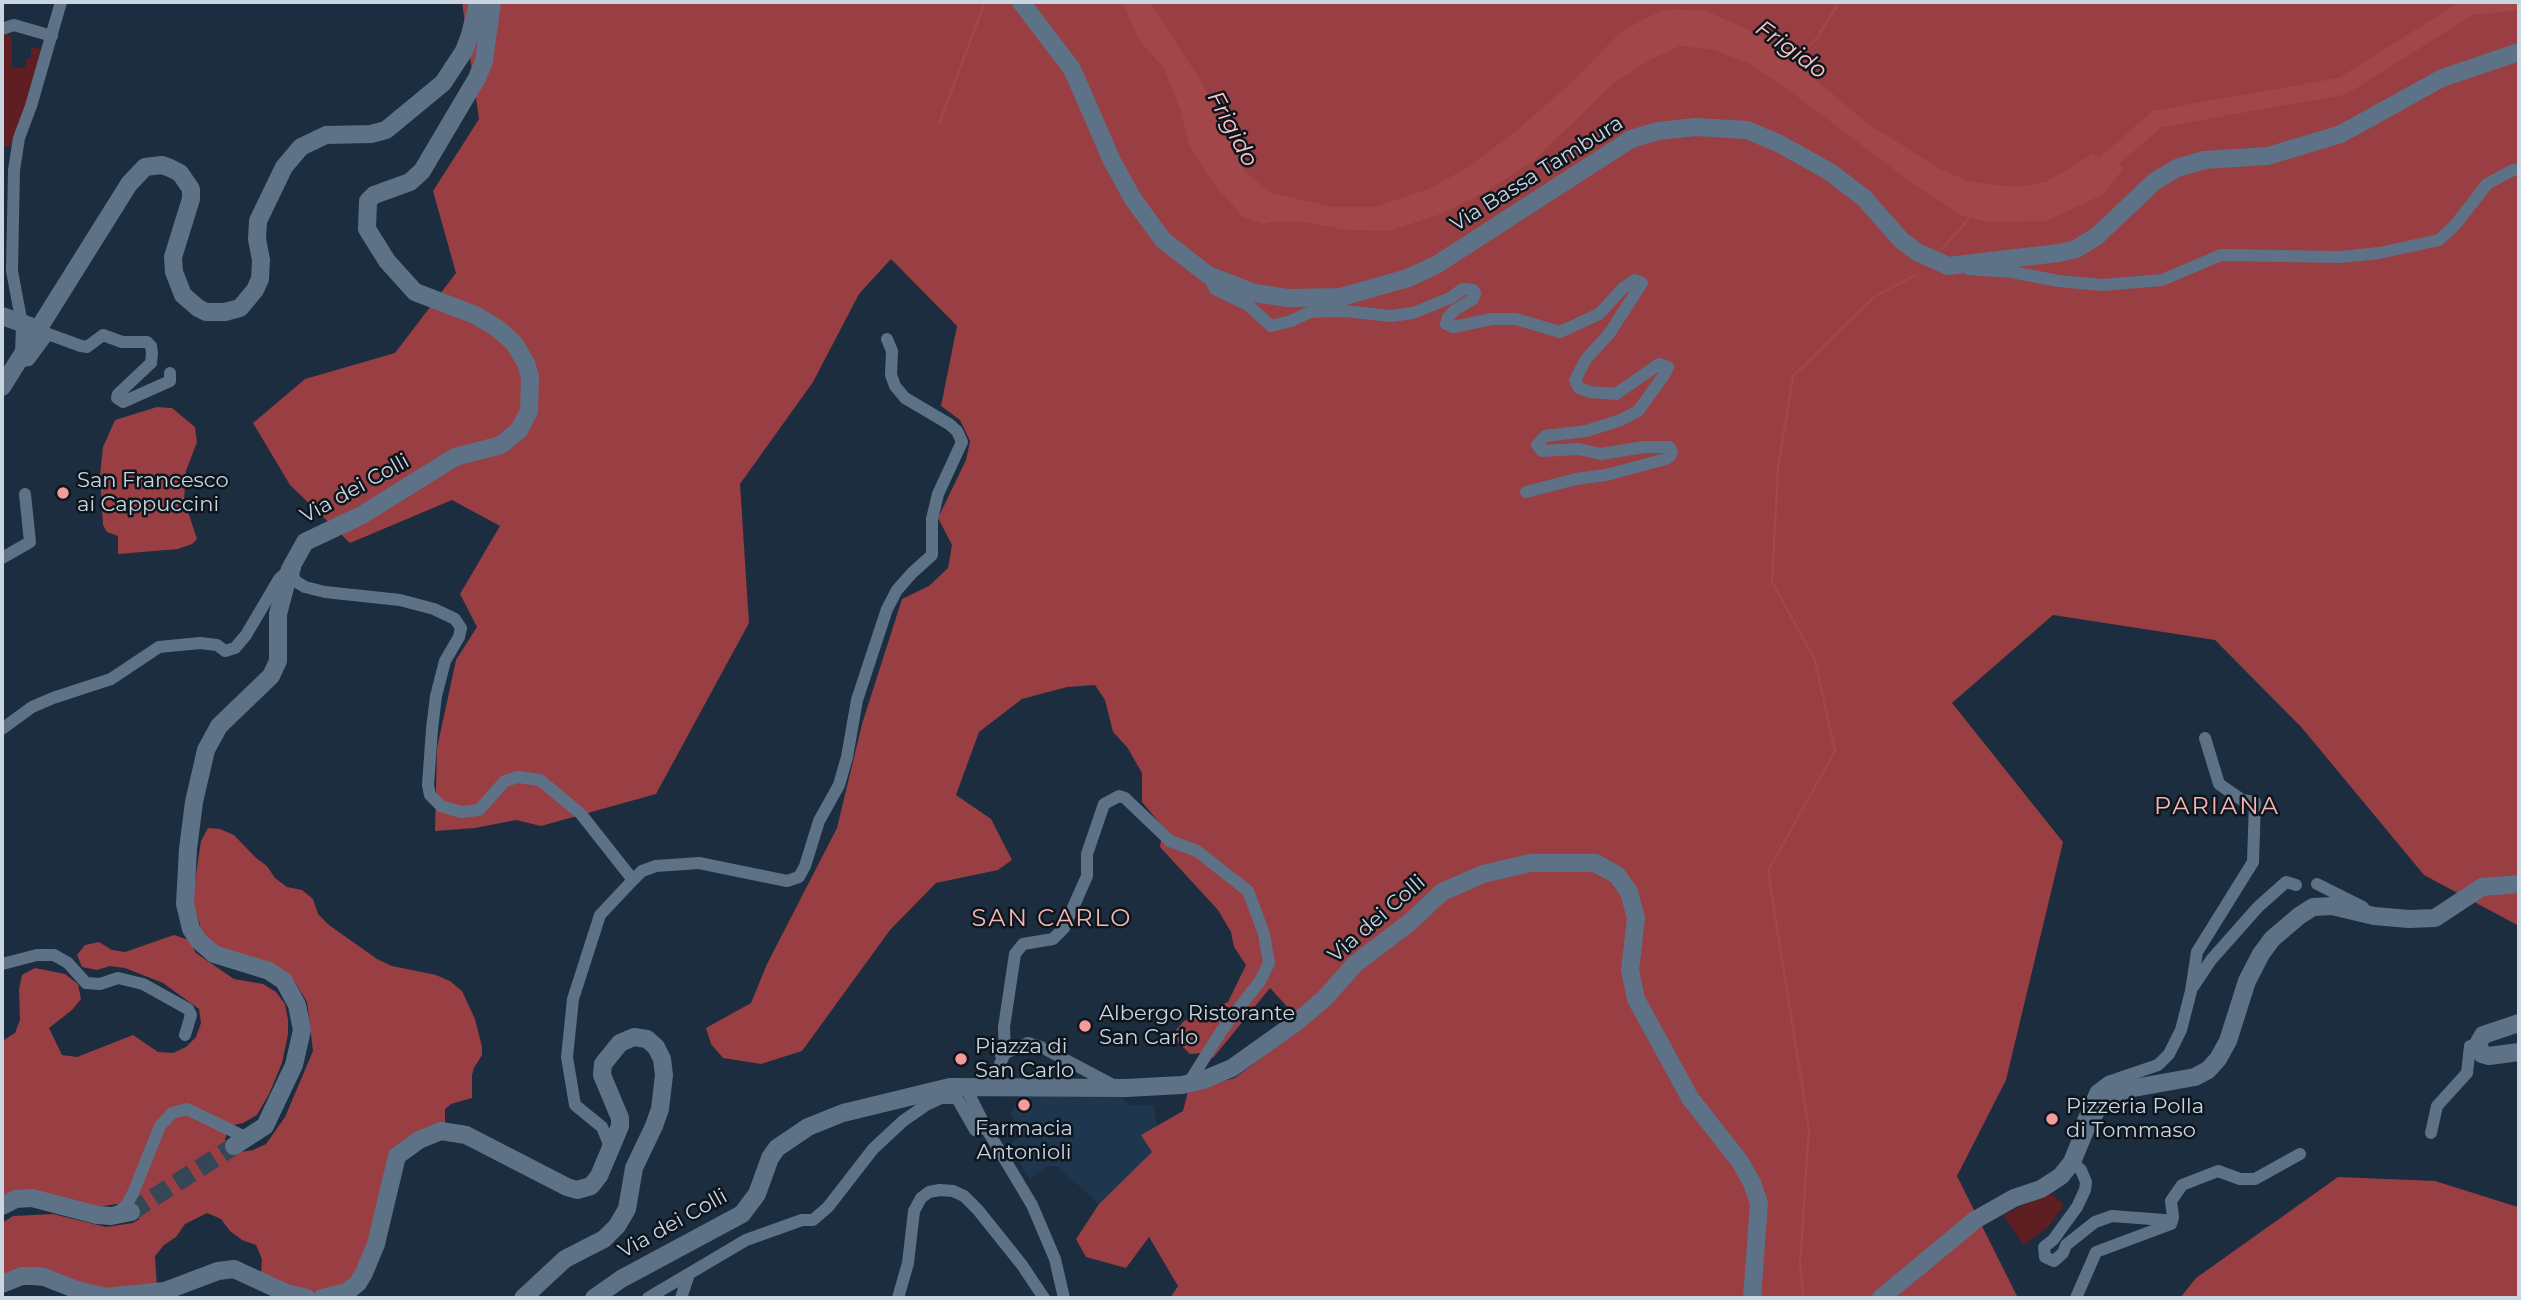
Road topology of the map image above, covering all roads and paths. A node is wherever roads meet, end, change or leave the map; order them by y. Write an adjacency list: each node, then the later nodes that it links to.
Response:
1 (61, 2): 6 (street)
2 (478, 2): 12 (street)
3 (492, 2): 19 (street, Via dei Colli)
4 (1021, 2): 10 (street, Via Bassa Tambura)
5 (2, 29): 6 (street)
6 (52, 36): 12 (street)
7 (2519, 52): 9 (street)
8 (2519, 170): 9 (street)
9 (1948, 266): 10 (street, Via Bassa Tambura)
10 (1208, 275): 17 (street)
11 (2, 316): 12 (street)
12 (30, 326): 14 (street)
13 (887, 340): 24 (street)
14 (20, 358): 15 (street); 16 (street)
15 (170, 373)
16 (2, 387)
17 (1526, 492)
18 (25, 494): 20 (street)
19 (329, 529): 21 (street, Via dei Colli); 24 (street)
20 (2, 558)
21 (290, 569): 22 (street); 42 (street, Via dei Colli)
22 (2, 729)
23 (2205, 738): 30 (street)
24 (633, 880): 43 (street)
25 (2317, 884): 28 (street)
26 (2519, 884): 28 (street)
27 (2296, 885): 30 (street)
28 (2374, 916): 45 (street)
29 (2, 964): 32 (street)
30 (2191, 990): 45 (street)
31 (2519, 1023): 33 (street)
32 (185, 1035)
33 (2478, 1044): 34 (street); 41 (street)
34 (2519, 1052)
35 (1003, 1054): 36 (street); 38 (street); 39 (street)
36 (1188, 1084): 39 (street, Via dei Colli); 61 (street, Via dei Colli)
37 (968, 1086): 38 (street, Via dei Colli); 40 (street); 55 (street, Via dei Colli)
38 (990, 1086): 39 (street, Via dei Colli)
39 (1118, 1088)
40 (986, 1128): 50 (street); 60 (street)
41 (2431, 1133)
42 (240, 1142): 48 (street, Via dei Colli)
43 (611, 1149): 53 (street, Via dei Colli); 54 (street, Via dei Colli)
44 (2300, 1154): 49 (street)
45 (2069, 1166): 49 (street); 62 (street)
46 (2, 1206): 48 (street)
47 (131, 1212): 48 (street)
48 (111, 1216)
49 (2171, 1224): 63 (street)
50 (689, 1274): 56 (street); 57 (street)
51 (2, 1284): 52 (street)
52 (307, 1298)
53 (322, 1298)
54 (523, 1298)
55 (594, 1298)
56 (648, 1298)
57 (681, 1298)
58 (898, 1298): 59 (street)
59 (1044, 1298)
60 (1064, 1298)
61 (1752, 1298)
62 (1881, 1298)
63 (2076, 1298)

